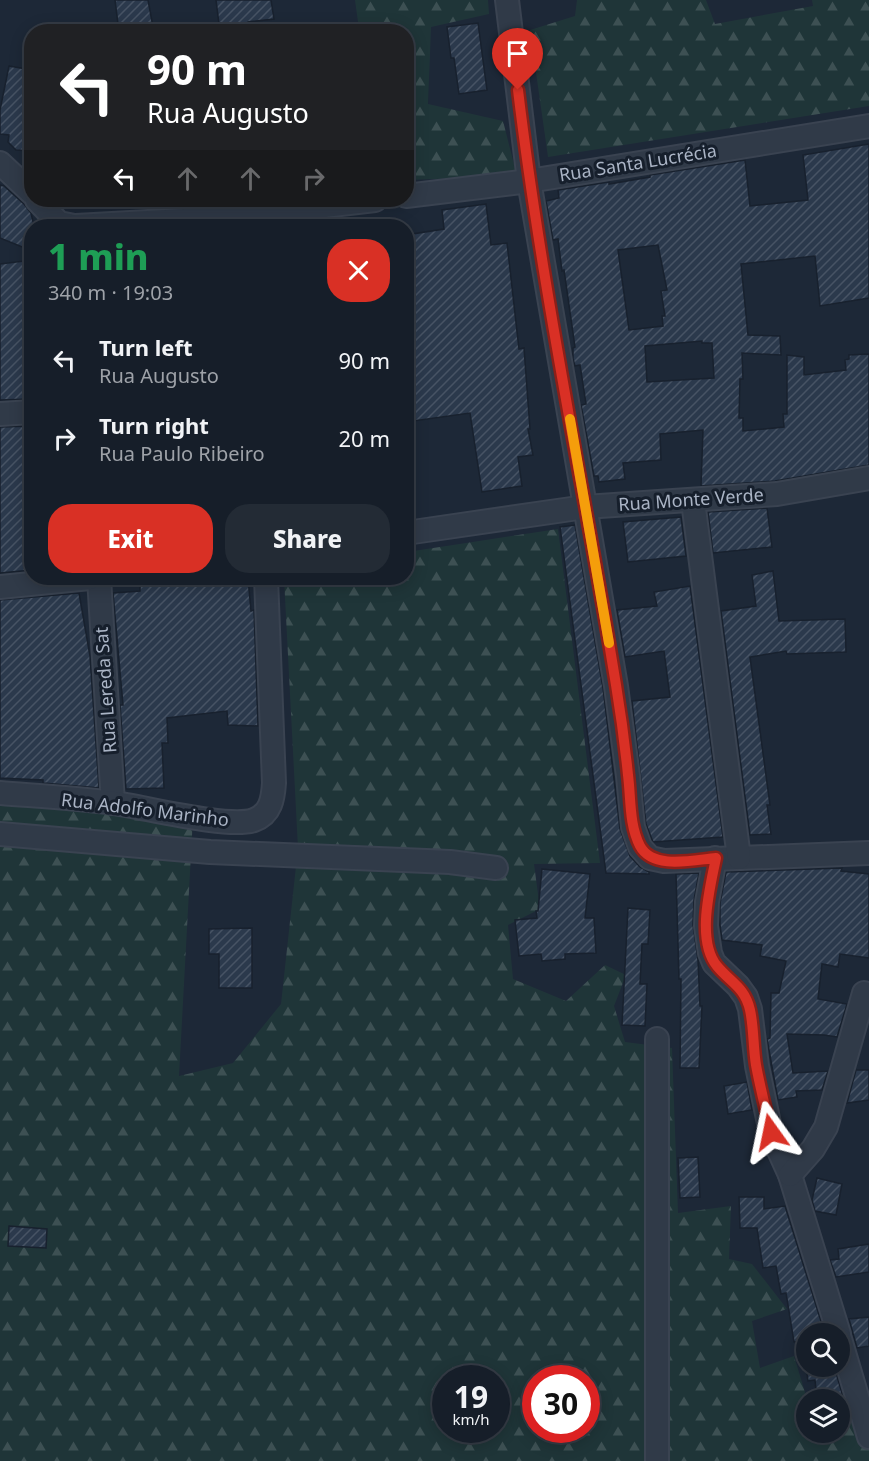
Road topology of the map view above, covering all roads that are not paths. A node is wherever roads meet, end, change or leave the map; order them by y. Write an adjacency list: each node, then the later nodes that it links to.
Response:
1 (507, 0): 4 (street)
2 (869, 126): 4 (street, Rua Santa Lucrécia)
3 (0, 163): 5 (street)
4 (529, 180): 6 (street, Rua Santa Lucrécia); 15 (street)
5 (24, 186)
6 (414, 195)
7 (45, 207): 9 (street)
8 (326, 207): 10 (street)
9 (59, 219)
10 (242, 219)
11 (24, 412): 12 (street)
12 (0, 414)
13 (869, 478): 14 (street, Rua Monte Verde)
14 (693, 501): 15 (street, Rua Monte Verde); 28 (street)
15 (585, 507): 16 (street, Rua Monte Verde); 27 (street)
16 (414, 532)
17 (24, 585): 20 (street)
18 (99, 585): 22 (street, Rua Lereda Sat)
19 (266, 585): 23 (street, Rua Adolfo Marinho)
20 (0, 587)
21 (0, 793): 22 (street, Rua Adolfo Marinho)
22 (113, 803): 23 (street, Rua Adolfo Marinho)
23 (214, 820): 25 (street)
24 (0, 834): 25 (street)
25 (210, 852): 29 (street)
26 (869, 853): 28 (street)
27 (716, 858): 28 (street); 32 (street)
28 (739, 858)
29 (496, 868)
30 (864, 993): 32 (street)
31 (657, 1039): 36 (street)
32 (790, 1174): 33 (street)
33 (835, 1323)
34 (850, 1373): 35 (street)
35 (869, 1437)
36 (657, 1461)

